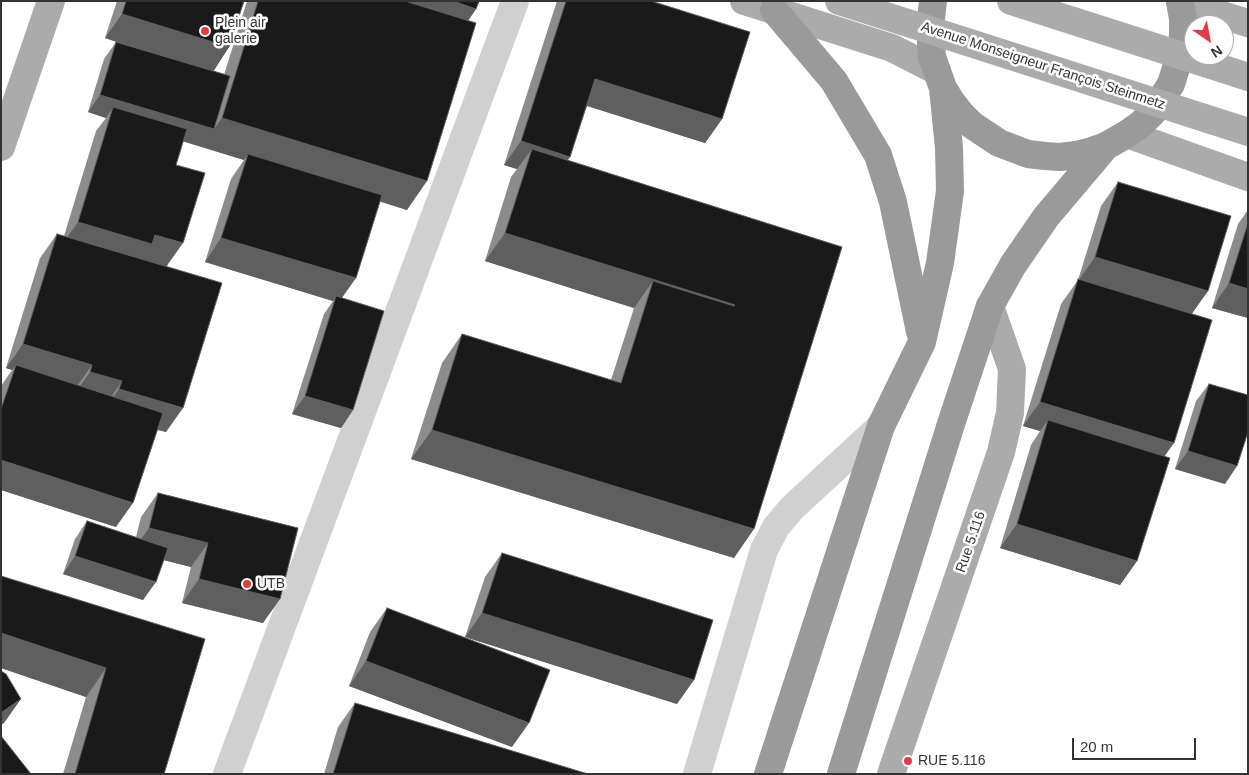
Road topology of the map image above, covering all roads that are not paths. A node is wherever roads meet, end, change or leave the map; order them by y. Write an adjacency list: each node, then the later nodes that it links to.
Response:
1 (51, 1): 14 (main road)
2 (515, 1): 19 (street)
3 (744, 1): 8 (main road)
4 (839, 1): 12 (main road, Avenue Monseigneur François Steinmetz, bridge)
5 (933, 1): 11 (highway)
6 (1011, 1): 10 (main road, bridge)
7 (1180, 1): 9 (main road); 13 (highway)
8 (774, 10): 11 (main road); 17 (highway)
9 (1248, 23)
10 (1248, 77)
11 (940, 80): 13 (highway); 17 (highway)
12 (1248, 132)
13 (1117, 140): 15 (main road); 16 (highway)
14 (1, 146)
15 (1248, 177)
16 (990, 306): 22 (highway); 23 (main road, Rue 5.116)
17 (922, 342): 18 (highway)
18 (881, 426): 20 (street); 21 (highway)
19 (227, 774)
20 (696, 774)
21 (768, 774)
22 (841, 774)
23 (891, 774)

